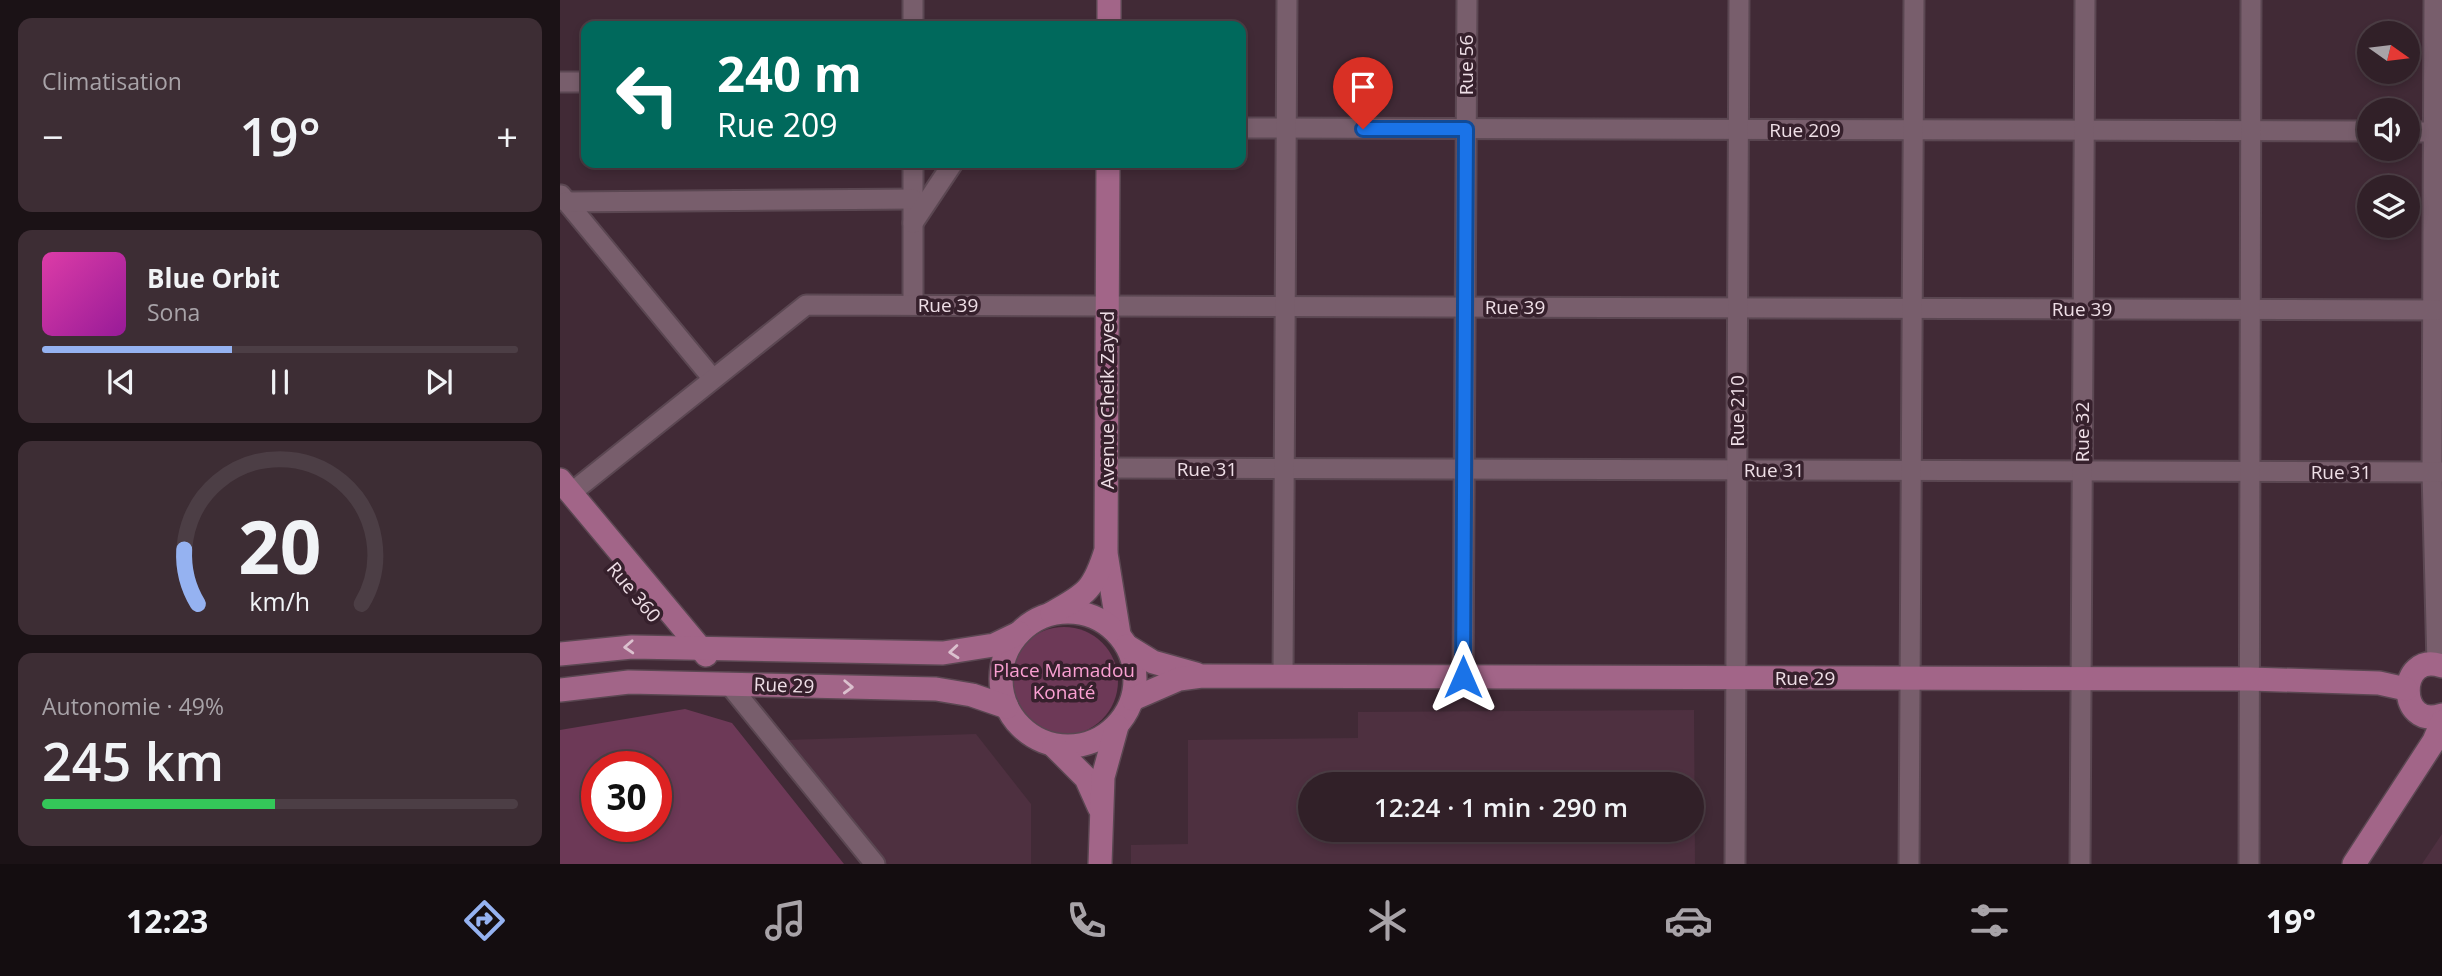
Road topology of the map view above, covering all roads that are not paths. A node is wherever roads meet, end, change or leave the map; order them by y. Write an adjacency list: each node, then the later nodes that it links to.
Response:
1 (913, 0): 10 (street)
2 (1109, 0): 11 (main road)
3 (1287, 0): 15 (street)
4 (1467, 0): 16 (street, Rue 56)
5 (1740, 0): 17 (street, Rue 210)
6 (1914, 0): 18 (street)
7 (2085, 0): 19 (street, Rue 32)
8 (2251, 0): 20 (street)
9 (2434, 0): 23 (street)
10 (913, 21)
11 (1109, 21)
12 (560, 82): 13 (street)
13 (581, 82)
14 (1246, 128): 15 (street, Rue 209)
15 (1286, 128): 16 (street, Rue 209); 32 (street)
16 (1466, 129): 17 (street, Rue 209); 33 (street, Rue 56)
17 (1739, 130): 18 (street, Rue 209); 34 (street, Rue 210)
18 (1913, 130): 19 (street, Rue 209); 35 (street)
19 (2084, 131): 20 (street, Rue 209); 36 (street, Rue 32)
20 (2251, 131): 21 (street, Rue 209); 37 (street)
21 (2357, 131)
22 (2420, 132): 23 (street)
23 (2438, 132): 38 (street)
24 (913, 168): 28 (street)
25 (950, 168): 29 (street)
26 (1108, 168): 31 (main road, Avenue Cheik Zayed)
27 (563, 198): 28 (street); 39 (street)
28 (913, 199): 29 (street)
29 (913, 223): 30 (street)
30 (913, 305): 31 (street, Rue 39); 39 (street, Rue 39)
31 (1107, 306): 32 (street, Rue 39); 40 (main road, Avenue Cheik Zayed)
32 (1286, 306): 33 (street, Rue 39); 41 (street)
33 (1465, 307): 34 (street, Rue 39); 42 (street, Rue 56)
34 (1738, 308): 35 (street, Rue 39); 43 (street, Rue 210)
35 (1912, 308): 36 (street, Rue 39); 44 (street)
36 (2083, 309): 37 (street, Rue 39); 45 (street, Rue 32)
37 (2250, 309): 38 (street, Rue 39); 46 (street)
38 (2437, 310): 47 (street)
39 (713, 379): 48 (street, Rue 39)
40 (1106, 468): 41 (street, Rue 31); 49 (main road, Avenue Cheik Zayed)
41 (1285, 469): 42 (street, Rue 31); 57 (street)
42 (1464, 469): 43 (street, Rue 31); 58 (street, Rue 56)
43 (1737, 470): 44 (street, Rue 31); 59 (street, Rue 210)
44 (1911, 470): 45 (street, Rue 31); 60 (street)
45 (2082, 471): 46 (street, Rue 31); 61 (street, Rue 32)
46 (2250, 471): 47 (street, Rue 31); 62 (street)
47 (2437, 472): 55 (street)
48 (564, 493): 53 (main road, Rue 360)
49 (1106, 550): 50 (main road, Avenue Cheik Zayed); 52 (main road)
50 (1052, 613): 51 (main road); 52 (main road)
51 (1019, 633): 53 (main road, one-way to 53); 67 (main road)
52 (1123, 640): 56 (main road, Rue 29); 66 (main road)
53 (691, 648): 54 (main road, one-way to 54); 63 (main road, Rue 360)
54 (560, 654)
55 (2439, 665): 64 (main road)
56 (1202, 676): 57 (main road, Rue 29); 66 (main road, Rue 29)
57 (1283, 676): 58 (main road, Rue 29)
58 (1463, 677): 59 (main road, Rue 29)
59 (1736, 678): 60 (main road, Rue 29); 77 (street, Rue 210)
60 (1910, 678): 61 (main road, Rue 29); 78 (street)
61 (2081, 678): 62 (main road, Rue 29); 79 (street, Rue 32)
62 (2249, 679): 64 (main road, Rue 29); 80 (street)
63 (722, 683): 65 (main road, Rue 29); 67 (main road, Rue 29, one-way to 67); 75 (street)
64 (2406, 689): 68 (main road)
65 (560, 690)
66 (1133, 699): 71 (main road)
67 (1007, 707): 72 (main road)
68 (2419, 713): 69 (main road); 73 (main road)
69 (2442, 715)
70 (2442, 722): 73 (main road)
71 (1118, 725): 72 (main road); 74 (main road)
72 (1054, 746): 74 (main road)
73 (2416, 768): 81 (main road)
74 (1100, 808): 76 (main road)
75 (875, 864)
76 (1100, 864)
77 (1735, 864)
78 (1909, 864)
79 (2080, 864)
80 (2249, 864)
81 (2354, 864)

